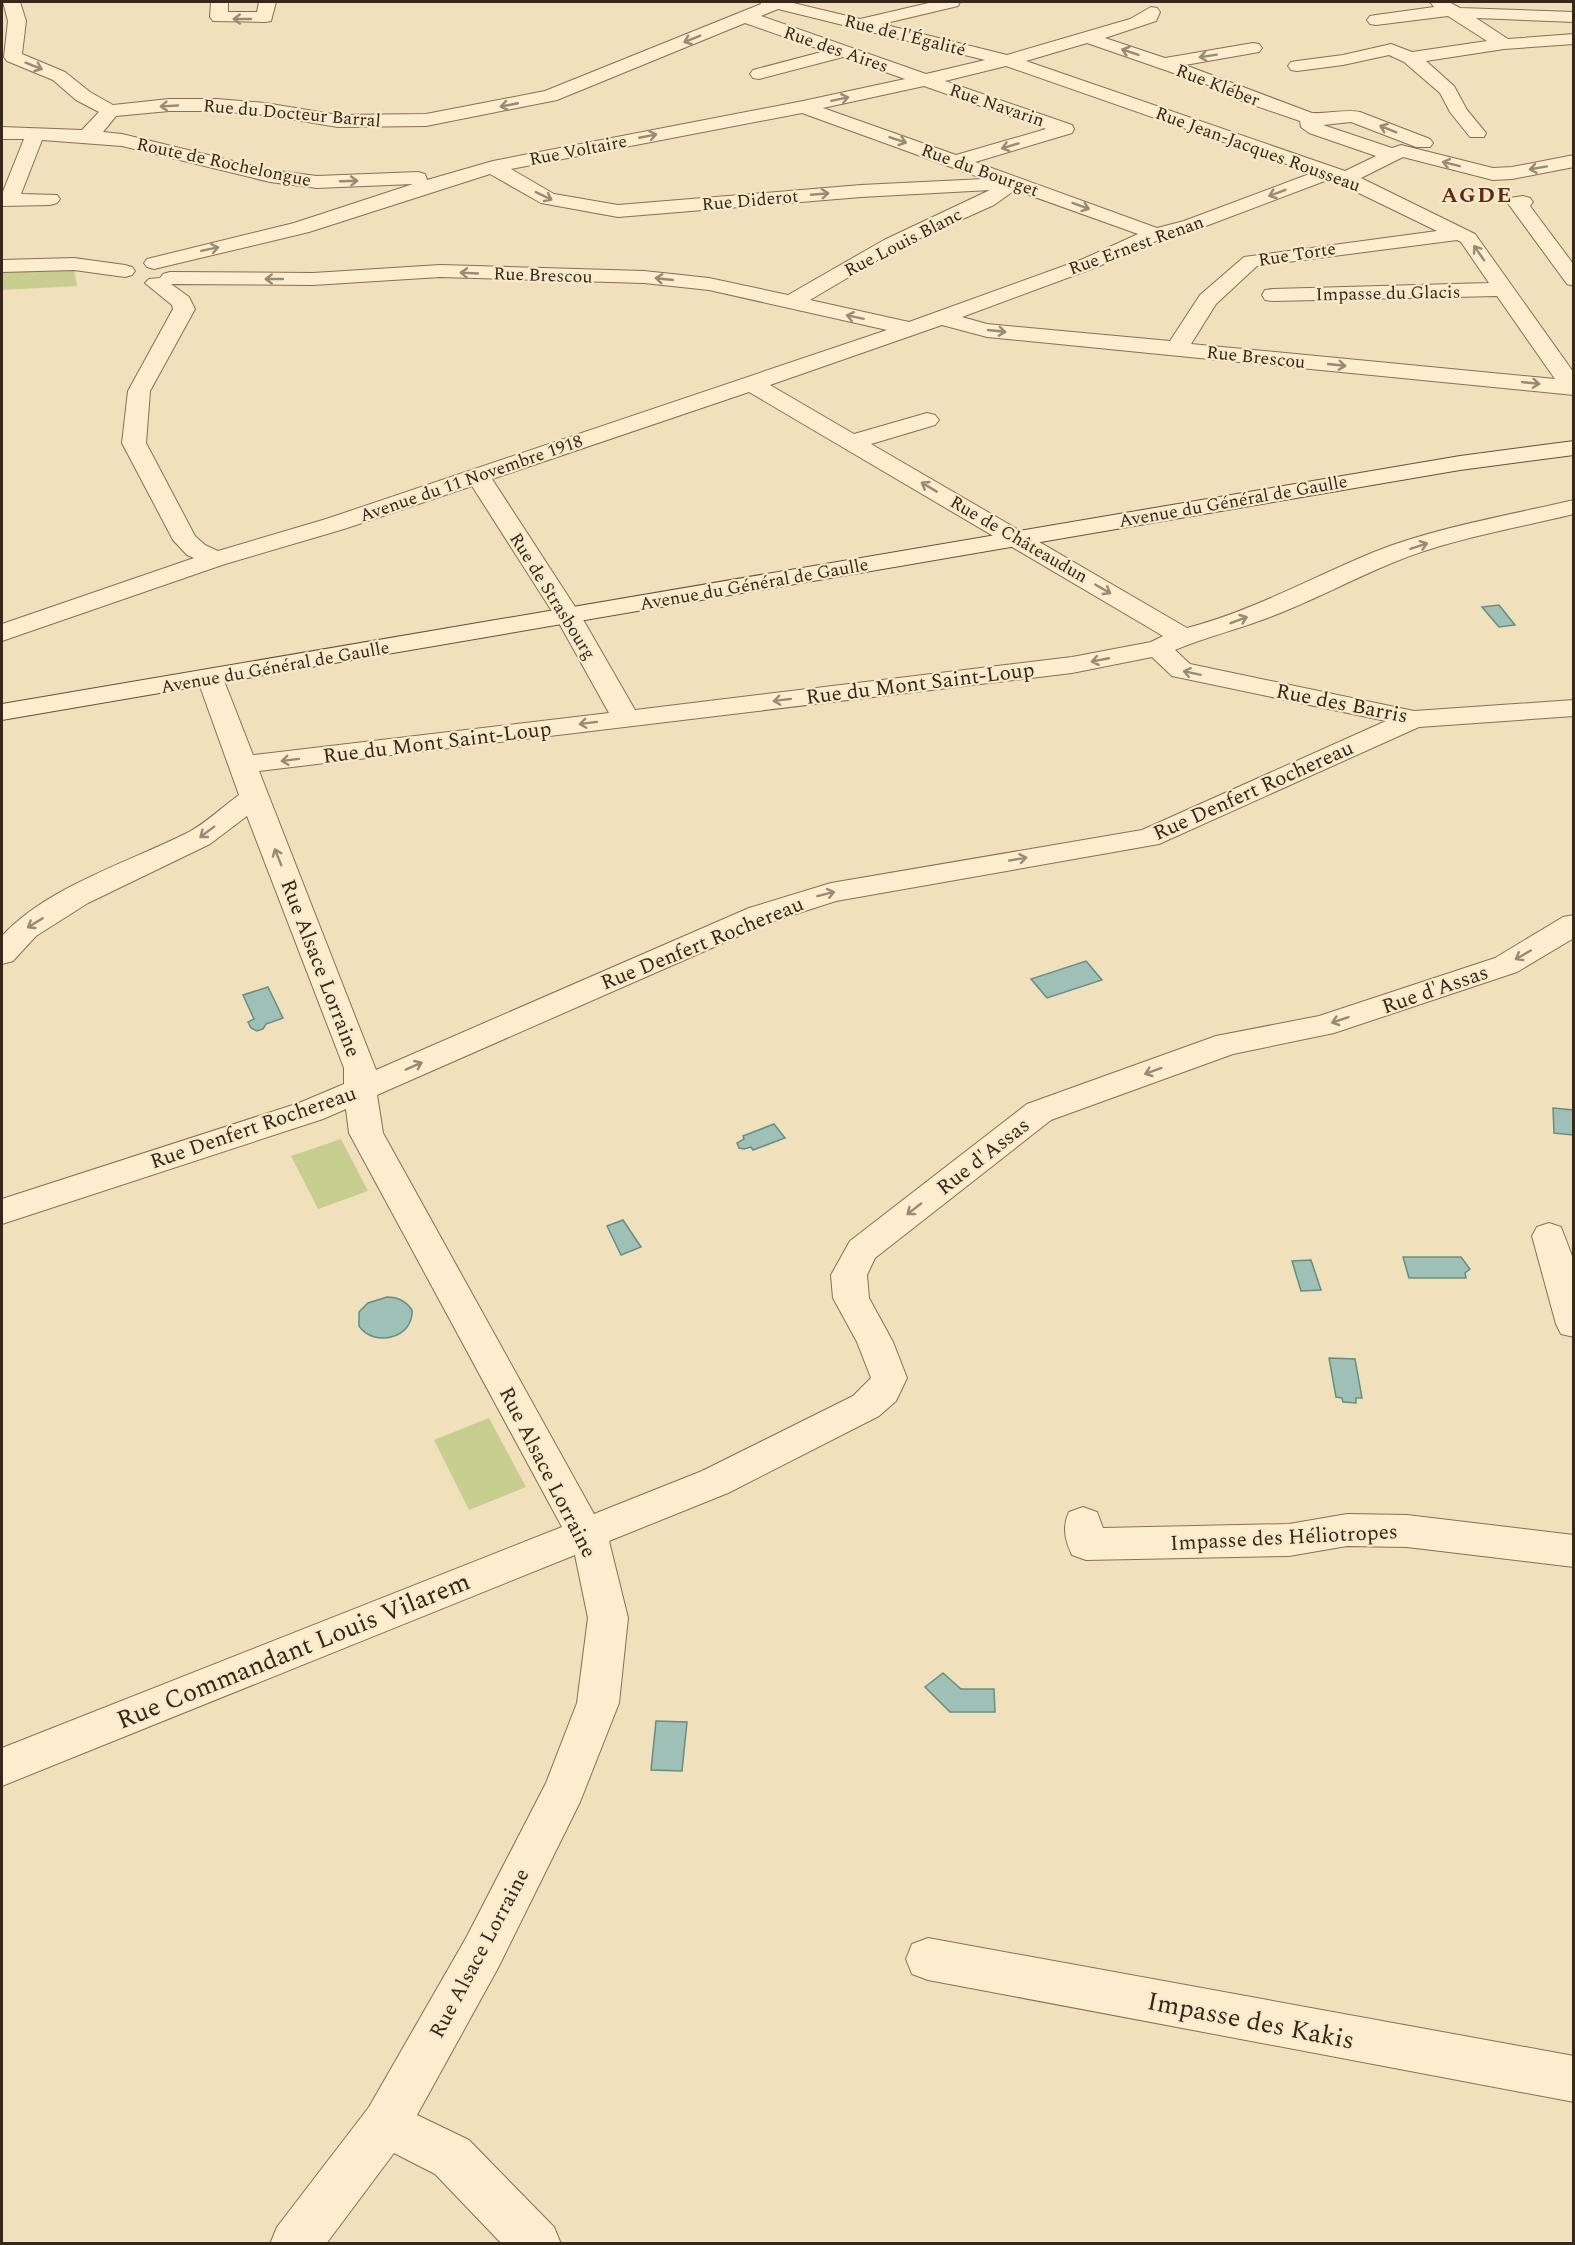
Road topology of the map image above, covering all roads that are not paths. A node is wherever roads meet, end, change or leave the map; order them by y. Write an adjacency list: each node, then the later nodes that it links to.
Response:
1 (11, 2): 27 (street, one-way to 27)
2 (220, 2): 3 (street, one-way to 2)
3 (267, 2)
4 (776, 2): 10 (street, Rue du Docteur Barral); 12 (street, Rue de l'Égalité)
5 (952, 2): 12 (street)
6 (1133, 2): 9 (street)
7 (1167, 4): 9 (street, Rue Voltaire)
8 (1450, 8): 11 (street); 15 (street); 17 (street)
9 (1151, 12): 13 (street, Rue Voltaire)
10 (746, 17): 18 (street, Rue des Aires); 27 (street, Rue du Docteur Barral, one-way to 27)
11 (1574, 17)
12 (861, 24): 21 (street, Rue de l'Égalité)
13 (1086, 37): 21 (street, Rue Voltaire); 22 (street, Rue Kléber, one-way to 13)
14 (1574, 39): 15 (street)
15 (1513, 45): 19 (street); 20 (street)
16 (1253, 48): 22 (street, one-way to 22)
17 (1391, 49): 20 (street); 23 (street)
18 (844, 51): 24 (street); 25 (street, Rue des Aires)
19 (1574, 53)
20 (1410, 58): 30 (street)
21 (1007, 60): 25 (street, Rue Voltaire); 38 (street, Rue Jean-Jacques Rousseau)
22 (1163, 63): 28 (street, Rue Kléber)
23 (1297, 66)
24 (759, 74)
25 (926, 80): 26 (street, Rue Voltaire, one-way to 25); 35 (street, Rue Navarin, one-way to 35)
26 (803, 107): 35 (street, Rue du Bourget, one-way to 35); 37 (street, Rue Voltaire, one-way to 26)
27 (110, 111): 32 (street)
28 (1295, 113): 33 (street, Rue Kléber, one-way to 28); 34 (street)
29 (2, 133): 31 (street, Route de Rochelongue)
30 (1477, 133)
31 (35, 135): 32 (street, Route de Rochelongue); 42 (street)
32 (86, 136): 39 (street, Route de Rochelongue, one-way to 39)
33 (1423, 143)
34 (1397, 153): 36 (street, one-way to 34); 38 (street, Rue Ernest Renan)
35 (958, 161): 40 (street, Rue du Bourget)
36 (1574, 161)
37 (493, 167): 39 (street, Rue Voltaire); 40 (street, Rue Diderot, one-way to 40)
38 (1339, 175): 44 (street, Rue Ernest Renan, one-way to 44); 45 (street, Rue Jean-Jacques Rousseau)
39 (447, 178): 47 (street, Rue Voltaire, one-way to 39)
40 (1016, 183): 44 (street, Rue du Bourget, one-way to 44); 51 (street, Rue Louis Blanc)
41 (50, 199): 42 (street)
42 (5, 200)
43 (1523, 202): 48 (street)
44 (1156, 234): 52 (street, Rue Ernest Renan)
45 (1459, 234): 49 (street, Rue Jean-Jacques Rousseau, one-way to 45); 54 (street, Rue Torte)
46 (2, 266): 47 (street)
47 (160, 275): 51 (street, Rue Brescou, one-way to 47); 65 (street)
48 (1574, 280)
49 (1504, 289): 50 (street, Impasse du Glacis); 56 (street, Rue Jean-Jacques Rousseau)
50 (1273, 295)
51 (790, 303): 53 (street, Rue Brescou, one-way to 51)
52 (940, 318): 53 (street, Avenue du 11 Novembre 1918); 54 (street, Rue Brescou, one-way to 54)
53 (912, 329): 55 (street, Avenue du 11 Novembre 1918)
54 (1176, 349): 56 (street, Rue Brescou, one-way to 56)
55 (752, 384): 58 (street, Rue de Châteaudun); 62 (street, Avenue du 11 Novembre 1918)
56 (1574, 387)
57 (927, 420): 58 (street)
58 (854, 442): 64 (street, Rue de Châteaudun, one-way to 58)
59 (1574, 448): 60 (street, Avenue du Général de Gaulle)
60 (1507, 458): 61 (street, Avenue du Général de Gaulle); 64 (street, Avenue du Général de Gaulle)
61 (1574, 464)
62 (477, 475): 65 (street, Avenue du 11 Novembre 1918); 66 (street, Rue de Strasbourg)
63 (1574, 507): 68 (street, Rue du Mont Saint-Loup, one-way to 63)
64 (1016, 538): 66 (street, Avenue du Général de Gaulle); 68 (street, Rue de Châteaudun, one-way to 68)
65 (216, 559): 67 (street, Avenue du 11 Novembre 1918)
66 (568, 616): 70 (street, Avenue du Général de Gaulle); 73 (street, Rue de Strasbourg)
67 (2, 633)
68 (1183, 638): 69 (street, Rue du Mont Saint-Loup)
69 (1158, 648): 73 (street, Rue du Mont Saint-Loup, one-way to 73); 74 (street, Rue des Barris, one-way to 69)
70 (210, 678): 71 (street, Avenue du Général de Gaulle); 75 (street, Rue Alsace Lorraine)
71 (2, 712)
72 (1572, 713): 74 (street, Rue des Barris)
73 (626, 718): 75 (street, Rue du Mont Saint-Loup, one-way to 75)
74 (1414, 719): 79 (street, Rue Denfert Rochereau, one-way to 74)
75 (243, 765): 76 (street, Rue Alsace Lorraine)
76 (254, 797): 78 (street, one-way to 78); 79 (street, Rue Alsace Lorraine, one-way to 76)
77 (1574, 924): 84 (street, Rue d'Assas, one-way to 84)
78 (2, 954)
79 (360, 1089): 80 (street, Rue Denfert Rochereau); 84 (street, Rue Alsace Lorraine)
80 (2, 1212)
81 (1549, 1236): 82 (street)
82 (1574, 1324)
83 (1083, 1523): 85 (street, Impasse des Héliotropes)
84 (584, 1533): 86 (street, Rue Commandant Louis Vilarem); 89 (street, Rue Alsace Lorraine)
85 (1574, 1551)
86 (2, 1767)
87 (928, 1959): 88 (street, Impasse des Kakis)
88 (1574, 2079)
89 (386, 2124): 90 (street, Rue Alsace Lorraine); 91 (street)
90 (294, 2244)
91 (537, 2244)

